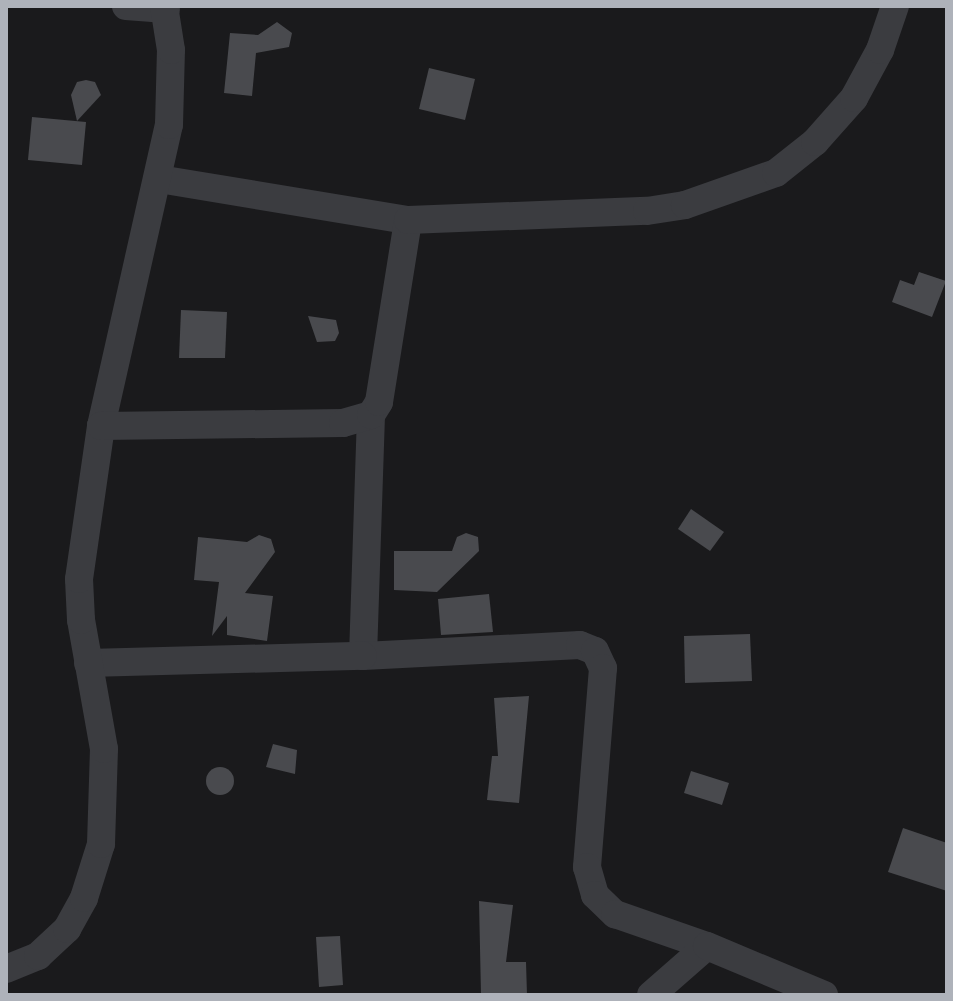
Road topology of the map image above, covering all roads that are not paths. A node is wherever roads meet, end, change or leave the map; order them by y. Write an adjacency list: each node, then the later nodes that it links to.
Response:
1 (126, 6): 3 (street)
2 (895, 6): 5 (street)
3 (165, 8): 4 (street)
4 (159, 179): 5 (street); 7 (street)
5 (408, 220): 6 (street)
6 (371, 415): 7 (street); 8 (street)
7 (101, 426): 9 (street)
8 (363, 656): 9 (street); 10 (street)
9 (88, 663): 11 (street)
10 (707, 946): 12 (street); 13 (street)
11 (6, 969)
12 (651, 995)
13 (824, 995)

